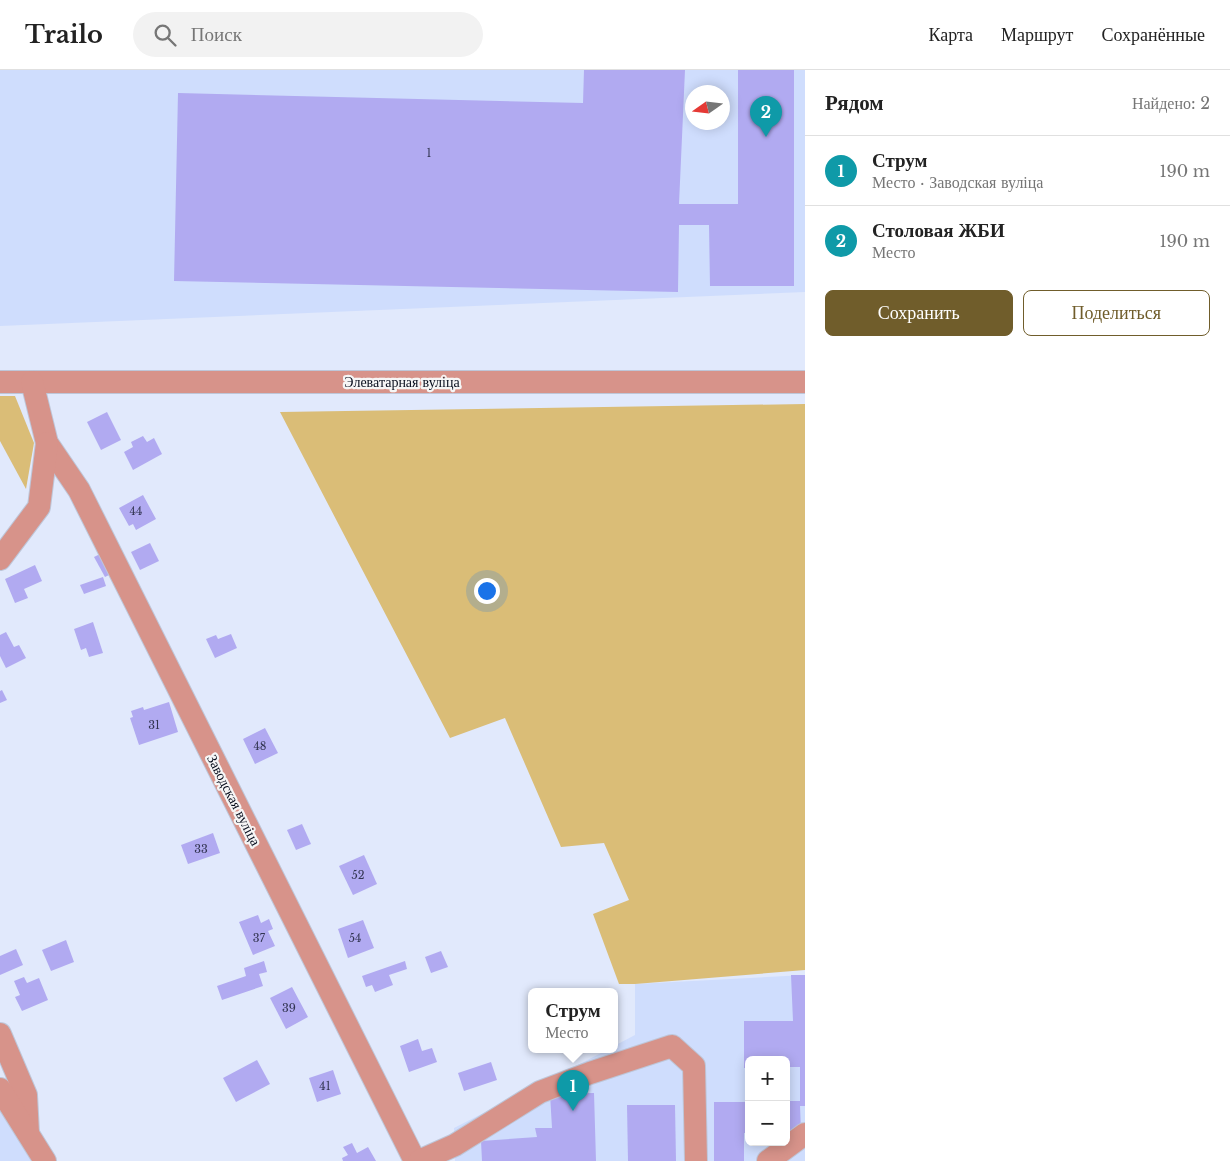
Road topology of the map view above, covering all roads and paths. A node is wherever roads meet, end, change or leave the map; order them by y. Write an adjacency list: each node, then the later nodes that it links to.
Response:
1 (0, 382): 2 (street, Элеватарная вуліца)
2 (32, 382): 3 (street, Элеватарная вуліца); 4 (street, Заводская вуліца)
3 (805, 382)
4 (47, 443): 5 (street, Заводская вуліца); 11 (street, Заводская вуліца)
5 (0, 558)
6 (0, 1034): 8 (street)
7 (0, 1088): 8 (street)
8 (28, 1133): 10 (street)
9 (805, 1134): 14 (street)
10 (46, 1161)
11 (415, 1161)
12 (419, 1161): 13 (street)
13 (696, 1161)
14 (768, 1161)

